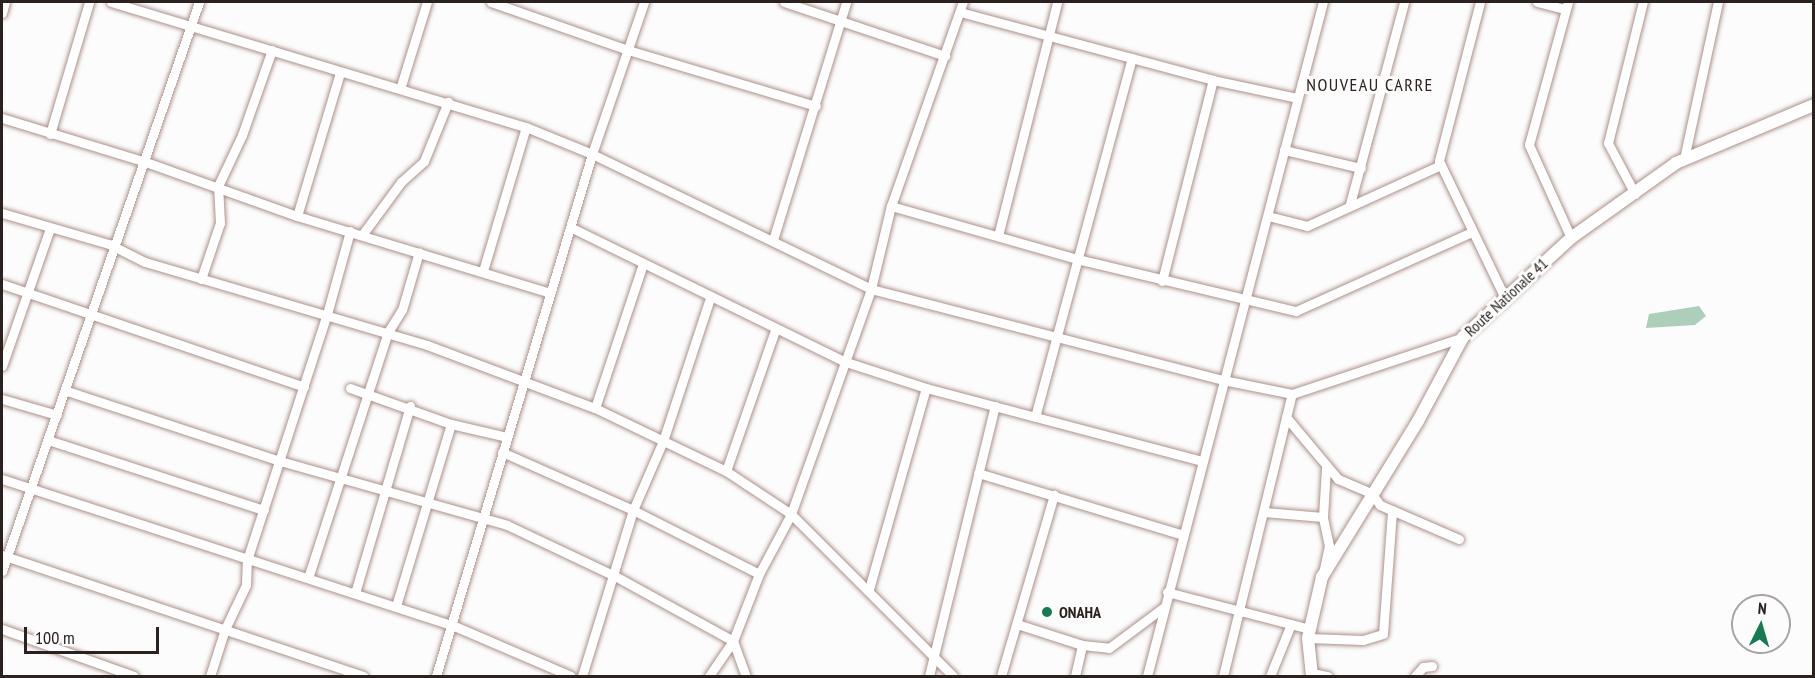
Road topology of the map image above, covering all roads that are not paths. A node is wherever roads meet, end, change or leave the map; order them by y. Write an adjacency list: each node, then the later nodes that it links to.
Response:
1 (5, 2): 21 (street)
2 (89, 2): 38 (street)
3 (111, 2): 23 (street)
4 (199, 2): 23 (street)
5 (427, 2): 31 (street)
6 (491, 2): 26 (street)
7 (645, 2): 26 (street)
8 (784, 2): 18 (street)
9 (846, 2): 22 (street)
10 (963, 2): 20 (street)
11 (1057, 2): 24 (street)
12 (1323, 2): 32 (street)
13 (1404, 2): 44 (street)
14 (1480, 2): 43 (street)
15 (1536, 2): 19 (street)
16 (1643, 2): 46 (street)
17 (1718, 2): 41 (street)
18 (794, 3): 22 (street)
19 (1567, 5): 58 (street)
20 (960, 12): 24 (street); 27 (street)
21 (2, 13)
22 (840, 20): 27 (street); 35 (street)
23 (191, 28): 25 (street); 42 (street)
24 (1048, 36): 28 (street); 57 (street)
25 (272, 50): 29 (street); 45 (street)
26 (627, 50): 35 (street); 40 (street)
27 (945, 56): 48 (street)
28 (1132, 58): 30 (street); 62 (street)
29 (340, 73): 31 (street); 50 (street)
30 (1214, 80): 32 (street); 66 (street)
31 (400, 89): 33 (street)
32 (1298, 98): 39 (street)
33 (448, 102): 37 (street); 56 (street)
34 (1814, 105): 41 (street, Route Nationale 41)
35 (816, 106): 59 (street)
36 (2, 117): 38 (street)
37 (526, 127): 40 (street); 64 (street)
38 (50, 134): 42 (street)
39 (1284, 150): 44 (street); 51 (street)
40 (592, 154): 53 (street); 59 (street)
41 (1684, 159): 46 (street, Route Nationale 41)
42 (143, 161): 45 (street); 60 (street)
43 (1441, 165): 47 (street); 55 (street)
44 (1361, 168): 47 (street)
45 (218, 186): 50 (street); 65 (street)
46 (1635, 194): 58 (street, Route Nationale 41)
47 (1350, 204): 51 (street)
48 (891, 206): 57 (street); 68 (street)
49 (2, 213): 52 (street)
50 (297, 216): 54 (street)
51 (1268, 216): 73 (street)
52 (50, 228): 60 (street); 69 (street)
53 (572, 228): 63 (street); 70 (street)
54 (350, 231): 56 (street); 74 (street)
55 (1472, 232): 71 (street); 73 (street)
56 (362, 235): 61 (street)
57 (998, 236): 62 (street)
58 (1570, 238): 71 (street, Route Nationale 41)
59 (773, 240): 68 (street)
60 (115, 247): 65 (street); 75 (street)
61 (419, 252): 64 (street); 77 (street)
62 (1077, 259): 66 (street); 79 (street)
63 (643, 264): 72 (street); 93 (street)
64 (483, 272): 70 (street)
65 (201, 279): 74 (street)
66 (1162, 281): 73 (street)
67 (2, 284): 69 (street)
68 (871, 289): 79 (street); 80 (street)
69 (28, 292): 75 (street); 81 (street)
70 (550, 293): 82 (street)
71 (1504, 296): 78 (street, Route Nationale 41)
72 (710, 298): 76 (street); 100 (street)
73 (1244, 302): 83 (street)
74 (327, 314): 77 (street); 84 (street)
75 (93, 315): 84 (street); 87 (street)
76 (775, 330): 80 (street); 105 (street)
77 (388, 332): 82 (street); 89 (street)
78 (1463, 337): 88 (street); 111 (street, Route Nationale 41)
79 (1057, 339): 83 (street); 95 (street)
80 (843, 361): 86 (street); 118 (street)
81 (2, 366)
82 (523, 379): 93 (street); 98 (street)
83 (1223, 380): 88 (street); 103 (street)
84 (304, 387): 102 (street)
85 (350, 388): 89 (street)
86 (926, 388): 92 (street); 130 (street)
87 (67, 391): 94 (street); 102 (street)
88 (1292, 394): 96 (street)
89 (367, 395): 91 (street); 107 (street)
90 (2, 399): 94 (street)
91 (410, 406): 97 (street); 110 (street)
92 (995, 406): 95 (street); 106 (street)
93 (595, 408): 100 (street)
94 (57, 415): 99 (street)
95 (1035, 417): 103 (street)
96 (1286, 417): 104 (street); 117 (street)
97 (451, 424): 98 (street); 113 (street)
98 (507, 437): 101 (street)
99 (48, 440): 109 (street); 114 (street)
100 (663, 441): 105 (street); 115 (street)
101 (502, 452): 115 (street); 120 (street)
102 (280, 461): 107 (street); 114 (street)
103 (1203, 461): 121 (street)
104 (1326, 468): 111 (street); 119 (street)
105 (726, 471): 118 (street)
106 (978, 473): 112 (street); 144 (street)
107 (340, 478): 110 (street); 129 (street)
108 (2, 479): 109 (street)
109 (31, 488): 123 (street); 124 (street)
110 (385, 491): 113 (street); 132 (street)
111 (1371, 494): 116 (street); 128 (street, Route Nationale 41)
112 (1054, 495): 121 (street); 136 (street)
113 (428, 503): 120 (street); 133 (street)
114 (264, 510): 124 (street)
115 (633, 510): 126 (street); 127 (street)
116 (1392, 510): 122 (street); 141 (street)
117 (1264, 512): 119 (street); 135 (street)
118 (791, 514): 126 (street); 130 (street)
119 (1323, 517): 128 (street)
120 (483, 519): 127 (street); 138 (street)
121 (1183, 535): 131 (street)
122 (1459, 539)
123 (3, 556): 125 (street); 140 (street)
124 (248, 561): 129 (street); 140 (street)
125 (2, 571)
126 (759, 574): 142 (street)
127 (615, 576): 142 (street); 152 (street)
128 (1322, 577): 141 (street, Route Nationale 41)
129 (308, 578): 132 (street)
130 (869, 589): 144 (street)
131 (1167, 592): 134 (street); 135 (street)
132 (355, 593): 133 (street)
133 (396, 606): 138 (street)
134 (1164, 607): 143 (street); 159 (street)
135 (1241, 610): 137 (street); 160 (street)
136 (1017, 624): 143 (street); 157 (street)
137 (1291, 624): 141 (street); 161 (street)
138 (452, 625): 150 (street); 151 (street)
139 (2, 629): 147 (street)
140 (225, 629): 148 (street); 149 (street)
141 (1309, 634): 146 (street, Route Nationale 41)
142 (733, 641): 153 (street); 154 (street)
143 (1082, 645): 158 (street)
144 (934, 656): 155 (street); 156 (street)
145 (1432, 666): 163 (street)
146 (1312, 675): 162 (street)
147 (134, 676)
148 (210, 676)
149 (363, 676)
150 (436, 676)
151 (571, 676)
152 (582, 676)
153 (709, 676)
154 (746, 676)
155 (929, 676)
156 (953, 676)
157 (1001, 676)
158 (1075, 676)
159 (1147, 676)
160 (1223, 676)
161 (1270, 676)
162 (1328, 676)
163 (1415, 676)

